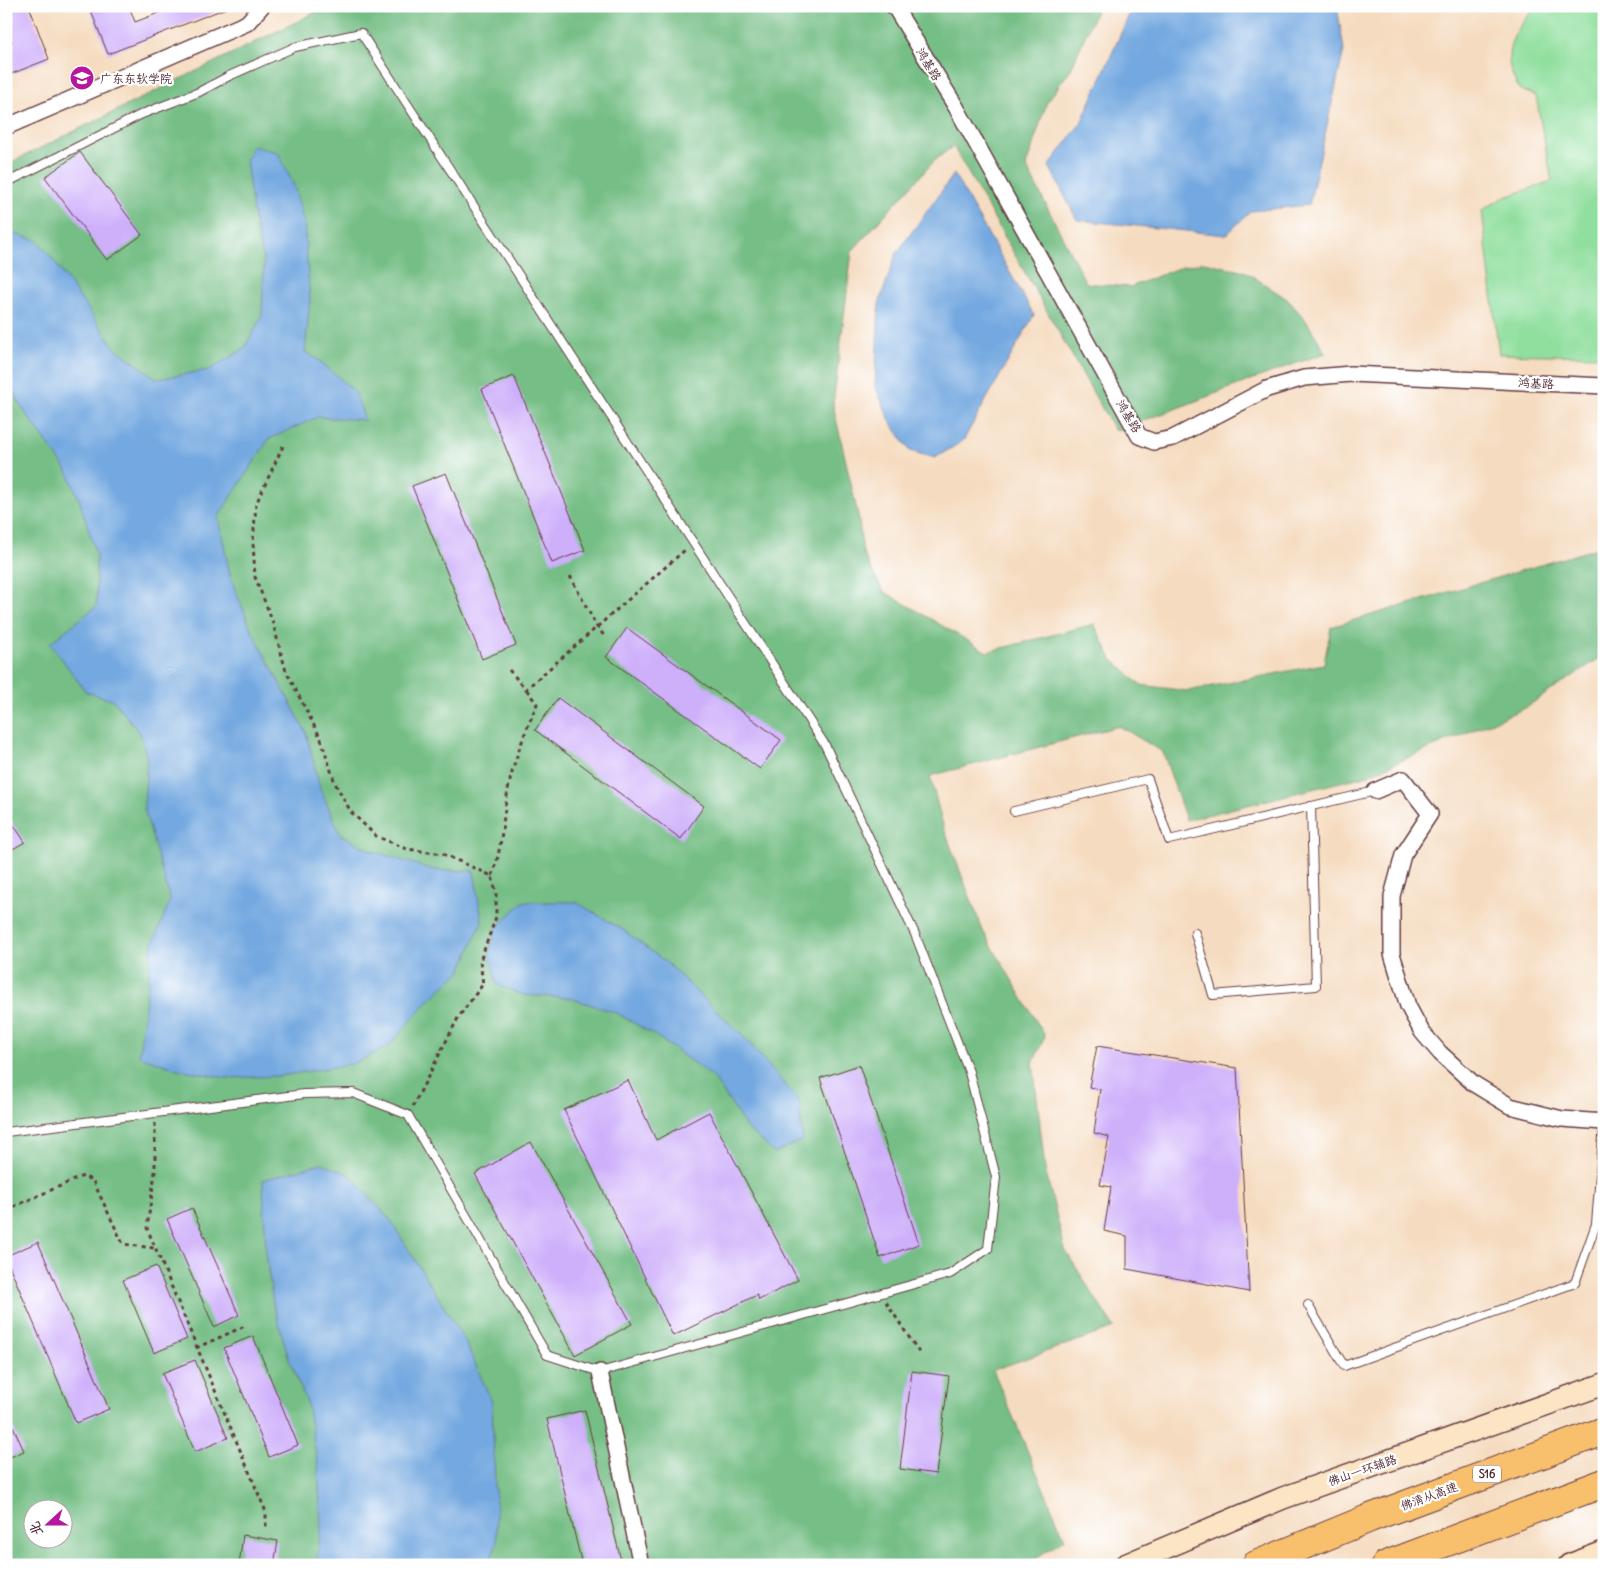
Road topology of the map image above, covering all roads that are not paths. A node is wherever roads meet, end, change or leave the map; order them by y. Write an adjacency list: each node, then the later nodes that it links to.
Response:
1 (262, 6): 3 (street)
2 (894, 6): 5 (street, 鸿基路)
3 (6, 127)
4 (6, 183): 13 (lane)
5 (1604, 386)
6 (1376, 791): 7 (lane); 10 (street)
7 (1311, 806): 8 (lane); 9 (lane)
8 (1014, 811)
9 (1195, 934)
10 (1604, 1123): 12 (lane)
11 (6, 1132): 13 (lane)
12 (1308, 1305)
13 (600, 1372): 18 (street)
14 (1604, 1384): 19 (main road, 佛山一环辅路)
15 (1604, 1431): 20 (highway, 佛清从高速 / S16)
16 (1604, 1484): 21 (highway)
17 (1604, 1552): 22 (main road)
18 (642, 1565)
19 (1125, 1565)
20 (1256, 1565)
21 (1386, 1565)
22 (1569, 1565)

